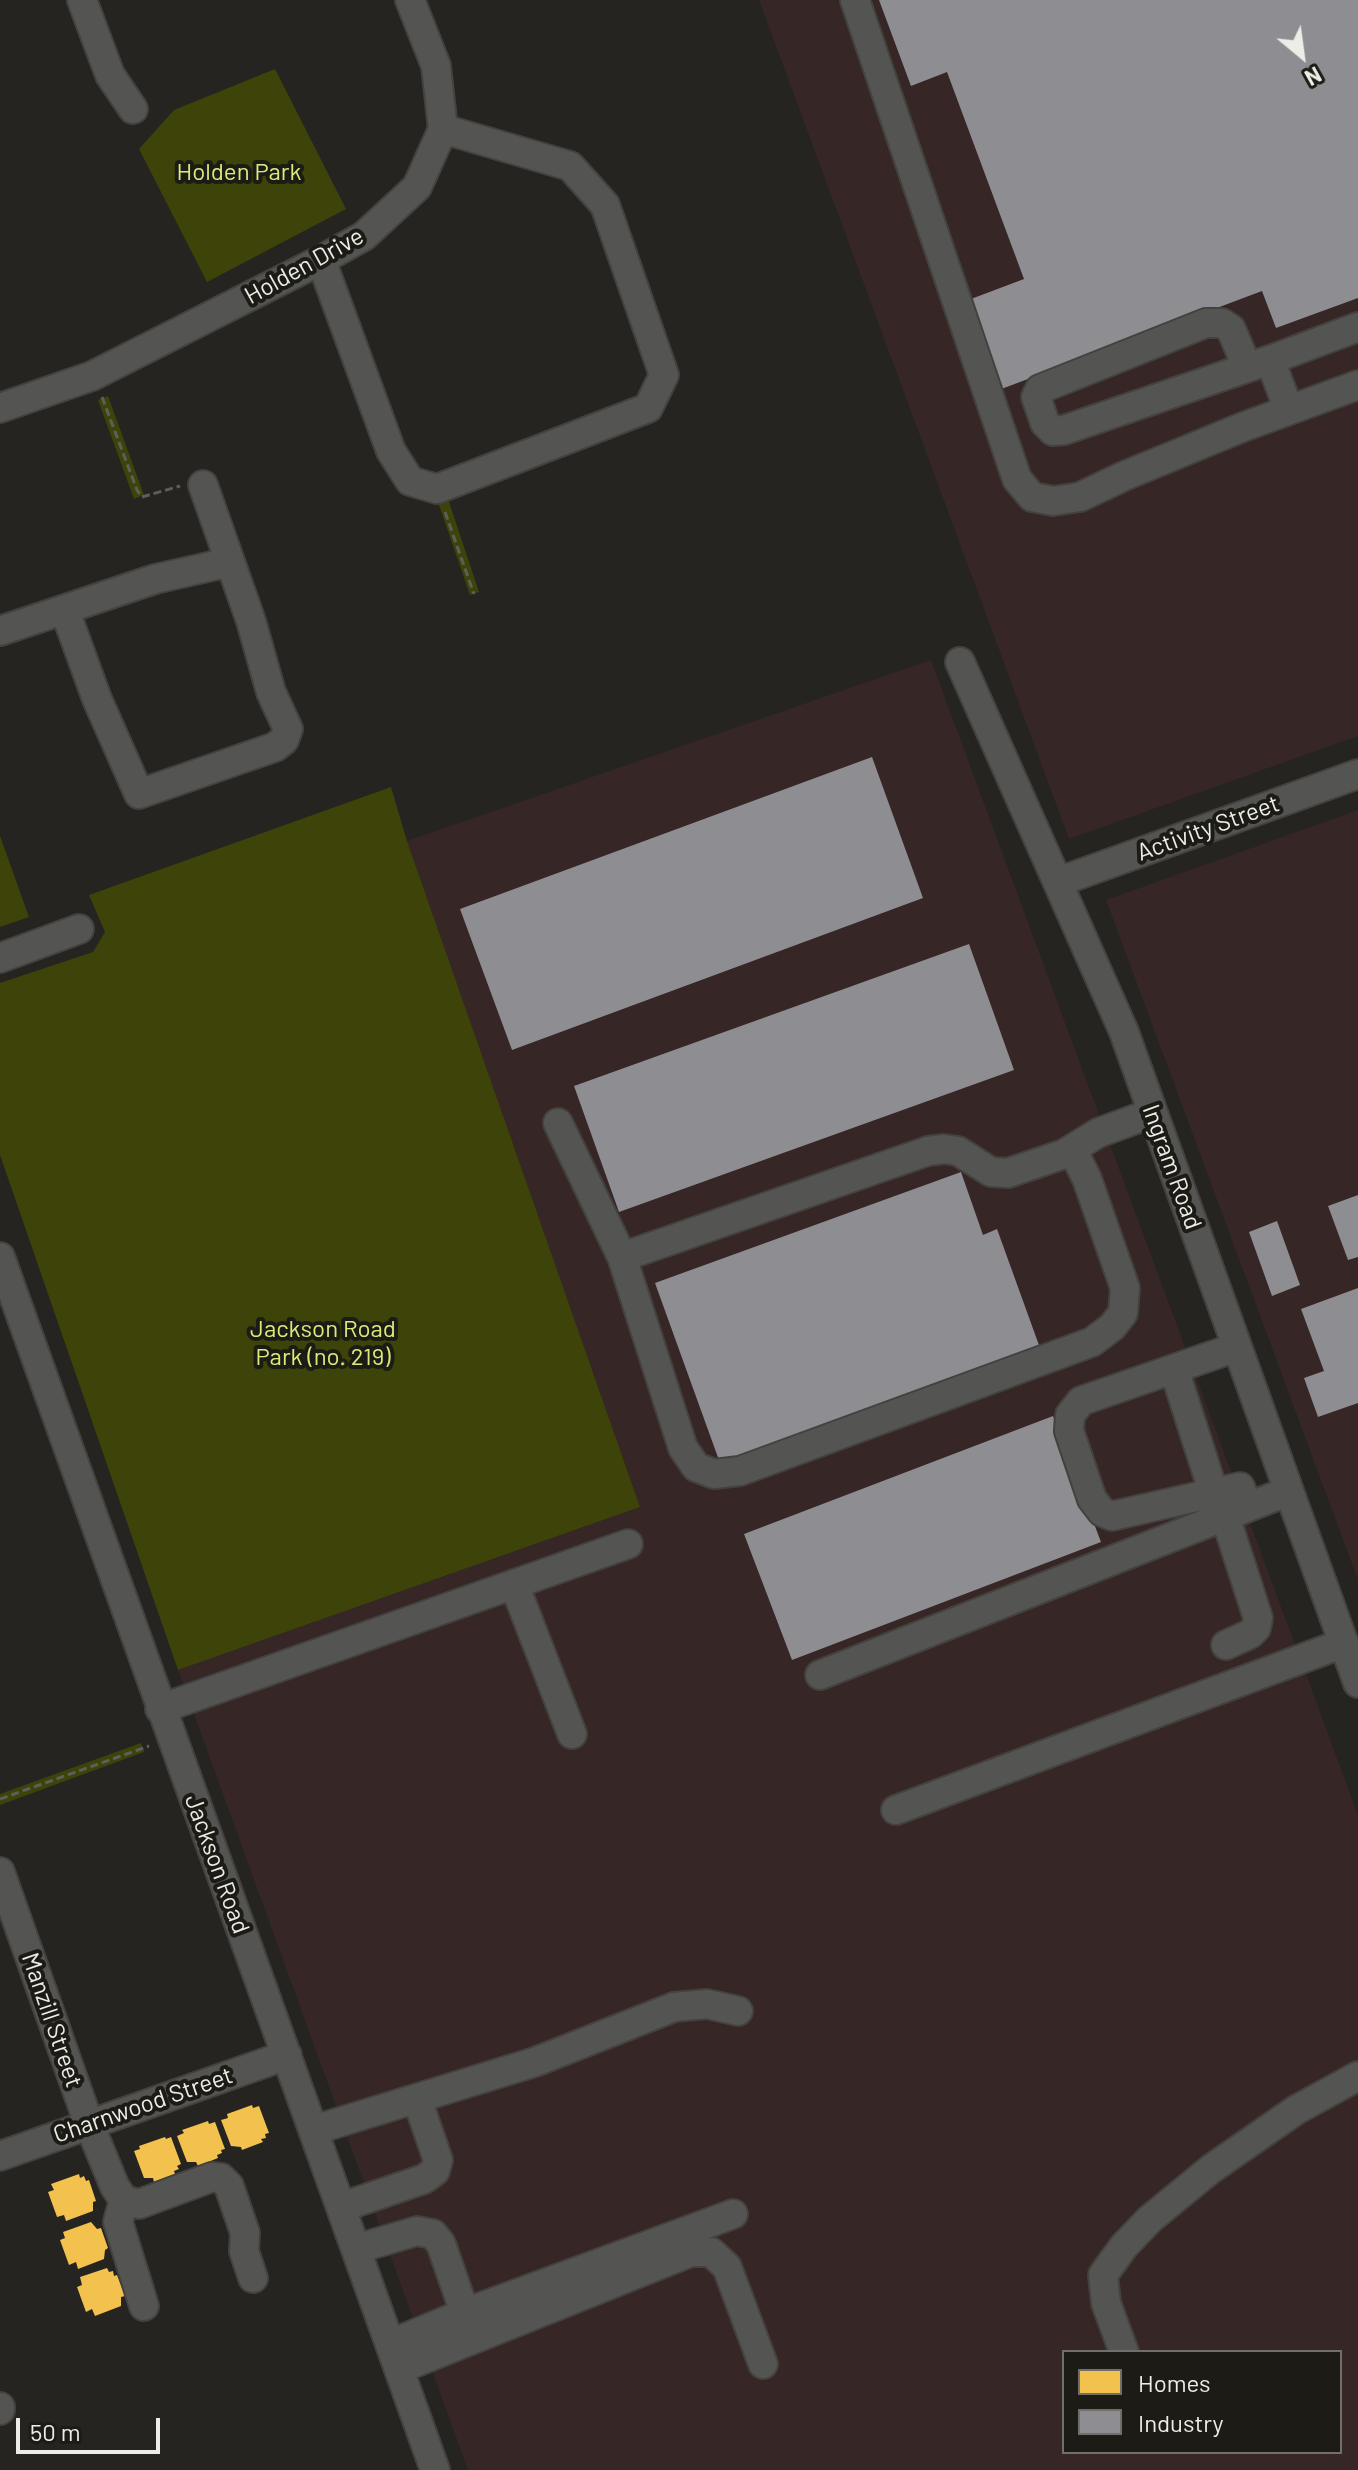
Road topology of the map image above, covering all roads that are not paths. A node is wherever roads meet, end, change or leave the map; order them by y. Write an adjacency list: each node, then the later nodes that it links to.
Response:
1 (82, 0): 4 (street)
2 (410, 0): 5 (street)
3 (855, 0): 11 (street)
4 (133, 109)
5 (443, 129): 6 (street, Holden Drive); 6 (street)
6 (321, 260): 10 (street, Holden Drive)
7 (1358, 327): 8 (street)
8 (1258, 364): 8 (street); 11 (street)
9 (1358, 385): 11 (street)
10 (0, 408)
11 (1289, 410)
12 (203, 485): 13 (street)
13 (230, 562): 14 (street); 14 (street)
14 (65, 611): 15 (street)
15 (0, 631)
16 (960, 662): 18 (street, Ingram Road)
17 (1358, 774): 18 (street, Activity Street)
18 (1058, 882): 21 (street, Ingram Road)
19 (79, 929): 20 (street)
20 (0, 958)
21 (1152, 1113): 23 (street); 26 (street, Ingram Road)
22 (558, 1123): 25 (street)
23 (1072, 1149): 25 (street); 25 (street)
24 (0, 1257): 36 (street, Jackson Road)
25 (622, 1257)
26 (1237, 1347): 27 (street); 28 (street, Ingram Road)
27 (1174, 1369): 29 (street); 29 (street)
28 (1285, 1481): 29 (street); 32 (street, Ingram Road)
29 (1232, 1501): 33 (street); 34 (street)
30 (628, 1544): 31 (street)
31 (514, 1584): 36 (street); 37 (street)
32 (1344, 1643): 35 (street, Ingram Road); 38 (street)
33 (1226, 1645)
34 (820, 1675)
35 (1358, 1683)
36 (160, 1709): 41 (street, Jackson Road)
37 (572, 1734)
38 (896, 1810)
39 (0, 1872): 44 (street, Manzill Street)
40 (738, 2011): 43 (street)
41 (287, 2055): 44 (street, Charnwood Street); 45 (street, Jackson Road)
42 (1358, 2076): 54 (street)
43 (417, 2099): 45 (street); 48 (street)
44 (89, 2124): 46 (street, Charnwood Street); 47 (street, Manzill Street)
45 (314, 2130): 48 (street, Jackson Road)
46 (0, 2156)
47 (124, 2200): 51 (street); 52 (street)
48 (342, 2207): 50 (street, Jackson Road)
49 (733, 2214): 53 (street)
50 (356, 2249): 53 (street); 55 (street, Jackson Road)
51 (253, 2278)
52 (144, 2306)
53 (465, 2313): 55 (street)
54 (1123, 2350)
55 (395, 2356): 56 (street); 57 (street, Jackson Road)
56 (763, 2364)
57 (435, 2470)

